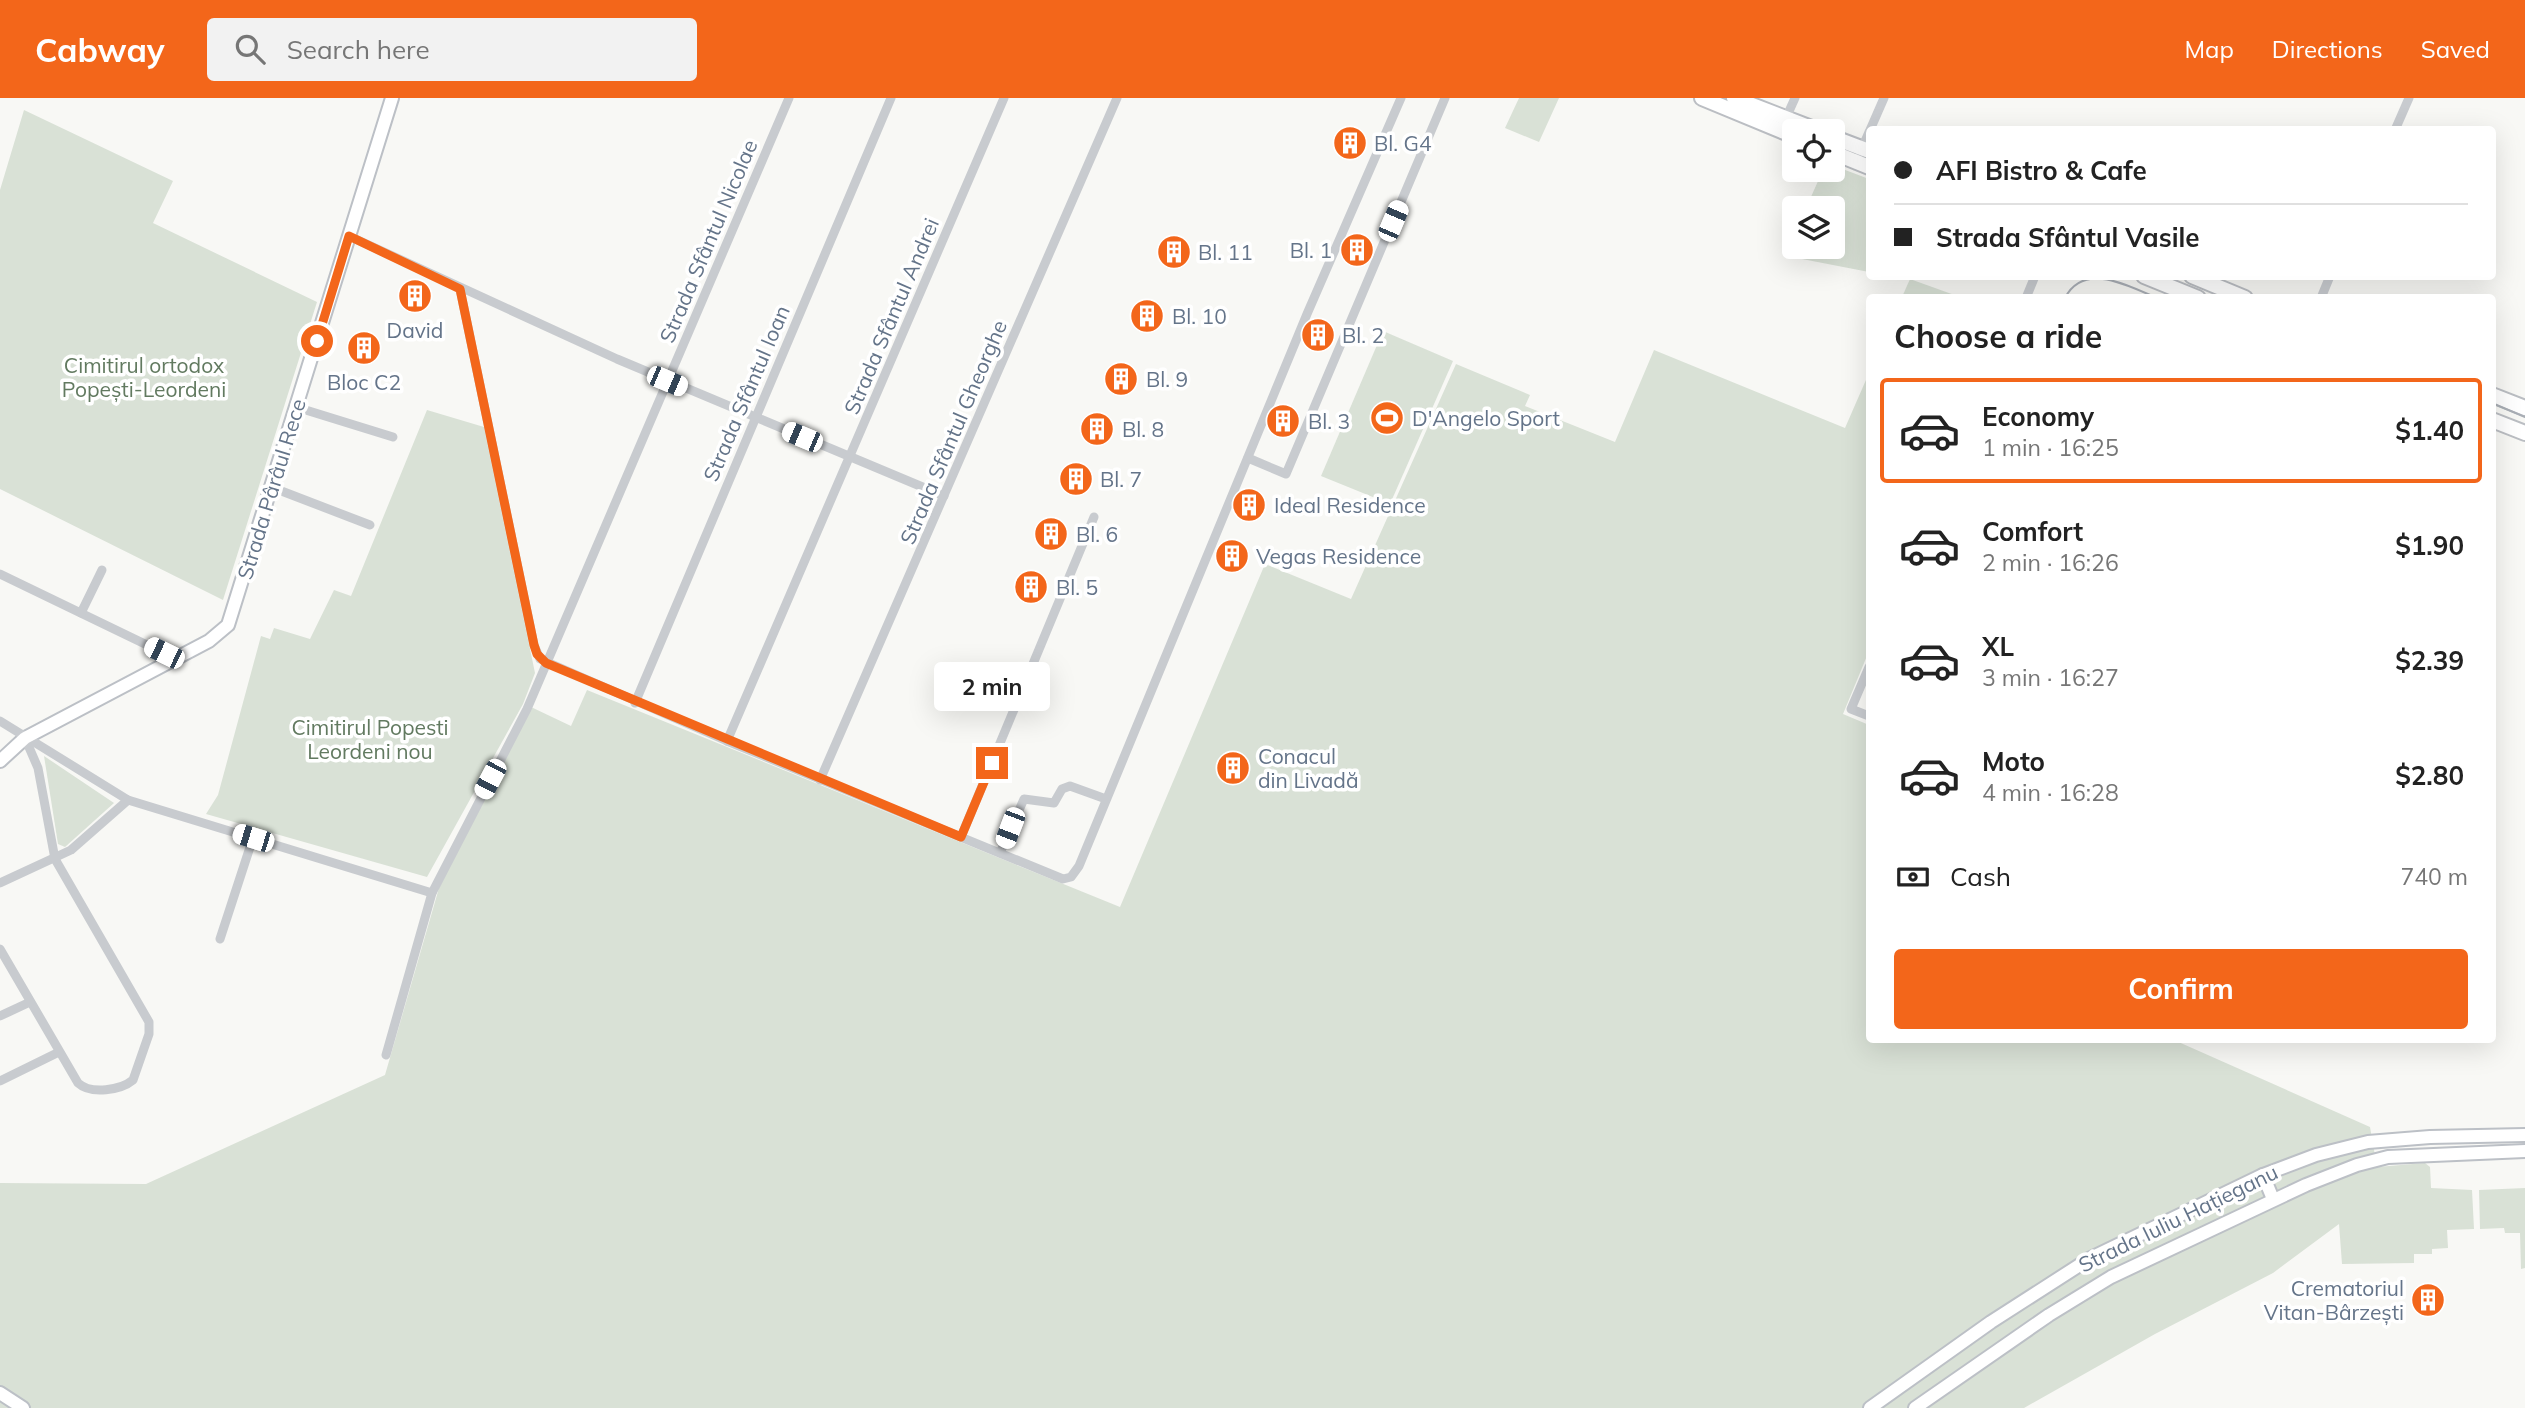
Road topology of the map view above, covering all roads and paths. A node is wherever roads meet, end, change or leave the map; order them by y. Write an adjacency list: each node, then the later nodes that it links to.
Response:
1 (392, 98): 20 (main road, Strada Pârâul Rece)
2 (789, 98): 26 (street, Strada Sfântul Nicolae)
3 (891, 98): 30 (street, Strada Sfântul Ioan)
4 (1004, 98): 34 (street, Strada Sfântul Andrei)
5 (1117, 98): 37 (street, Strada Sfântul Gheorghe)
6 (1401, 98): 35 (street)
7 (1445, 98): 35 (street)
8 (1702, 98): 16 (main road)
9 (1734, 98): 13 (main road)
10 (1795, 98): 13 (street)
11 (1884, 98): 14 (street)
12 (2409, 98): 15 (street)
13 (1786, 118)
14 (1872, 126)
15 (2397, 126)
16 (1782, 131)
17 (1845, 145): 19 (main road)
18 (1845, 154): 19 (main road)
19 (1864, 157)
20 (349, 236): 23 (street); 28 (main road, Strada Pârâul Rece)
21 (2154, 280): 24 (main road)
22 (2202, 280): 25 (main road)
23 (460, 289): 26 (street); 44 (street)
24 (2188, 294)
25 (2235, 294)
26 (667, 381): 30 (street); 44 (street, Strada Sfântul Nicolae)
27 (2496, 397): 29 (main road)
28 (296, 407): 33 (street); 36 (main road, Strada Pârâul Rece)
29 (2525, 408)
30 (755, 418): 34 (street); 46 (street, Strada Sfântul Ioan)
31 (2496, 422): 32 (main road)
32 (2525, 433)
33 (393, 437)
34 (849, 457): 37 (street); 50 (street, Strada Sfântul Andrei)
35 (1248, 458): 53 (street)
36 (271, 487): 39 (street); 43 (main road, Strada Pârâul Rece)
37 (944, 496): 52 (street, Strada Sfântul Gheorghe)
38 (1094, 517): 55 (street)
39 (370, 526)
40 (102, 570): 42 (street)
41 (0, 574): 42 (street)
42 (81, 613): 43 (street)
43 (176, 659): 49 (main road, Strada Pârâul Rece)
44 (546, 663): 46 (street); 60 (street, Strada Sfântul Nicolae)
45 (1866, 674): 47 (street)
46 (635, 702): 50 (street)
47 (1866, 715)
48 (0, 721): 49 (street)
49 (25, 737): 51 (main road, Strada Pârâul Rece); 54 (street); 58 (street)
50 (727, 741): 52 (street)
51 (0, 761)
52 (820, 780): 55 (street)
53 (1106, 799): 57 (street); 57 (street)
54 (128, 800): 56 (street); 58 (street)
55 (961, 837): 57 (street)
56 (253, 838): 60 (street); 61 (street)
57 (1000, 853)
58 (55, 859): 59 (street); 65 (street)
59 (0, 883)
60 (432, 893): 66 (street, Strada Sfântul Nicolae)
61 (219, 939)
62 (0, 949): 63 (street)
63 (30, 1002): 64 (street); 65 (street)
64 (0, 1016)
65 (59, 1052): 67 (street)
66 (386, 1055)
67 (0, 1081)
68 (2525, 1135): 70 (main road, Strada Iuliu Hațieganu)
69 (2525, 1150): 71 (main road, Strada Iuliu Hațieganu)
70 (2263, 1175): 71 (main road); 74 (main road, Strada Iuliu Hațieganu)
71 (2273, 1199): 75 (main road, Strada Iuliu Hațieganu)
72 (0, 1393): 73 (main road)
73 (23, 1408)
74 (1870, 1408)
75 (1915, 1408)

